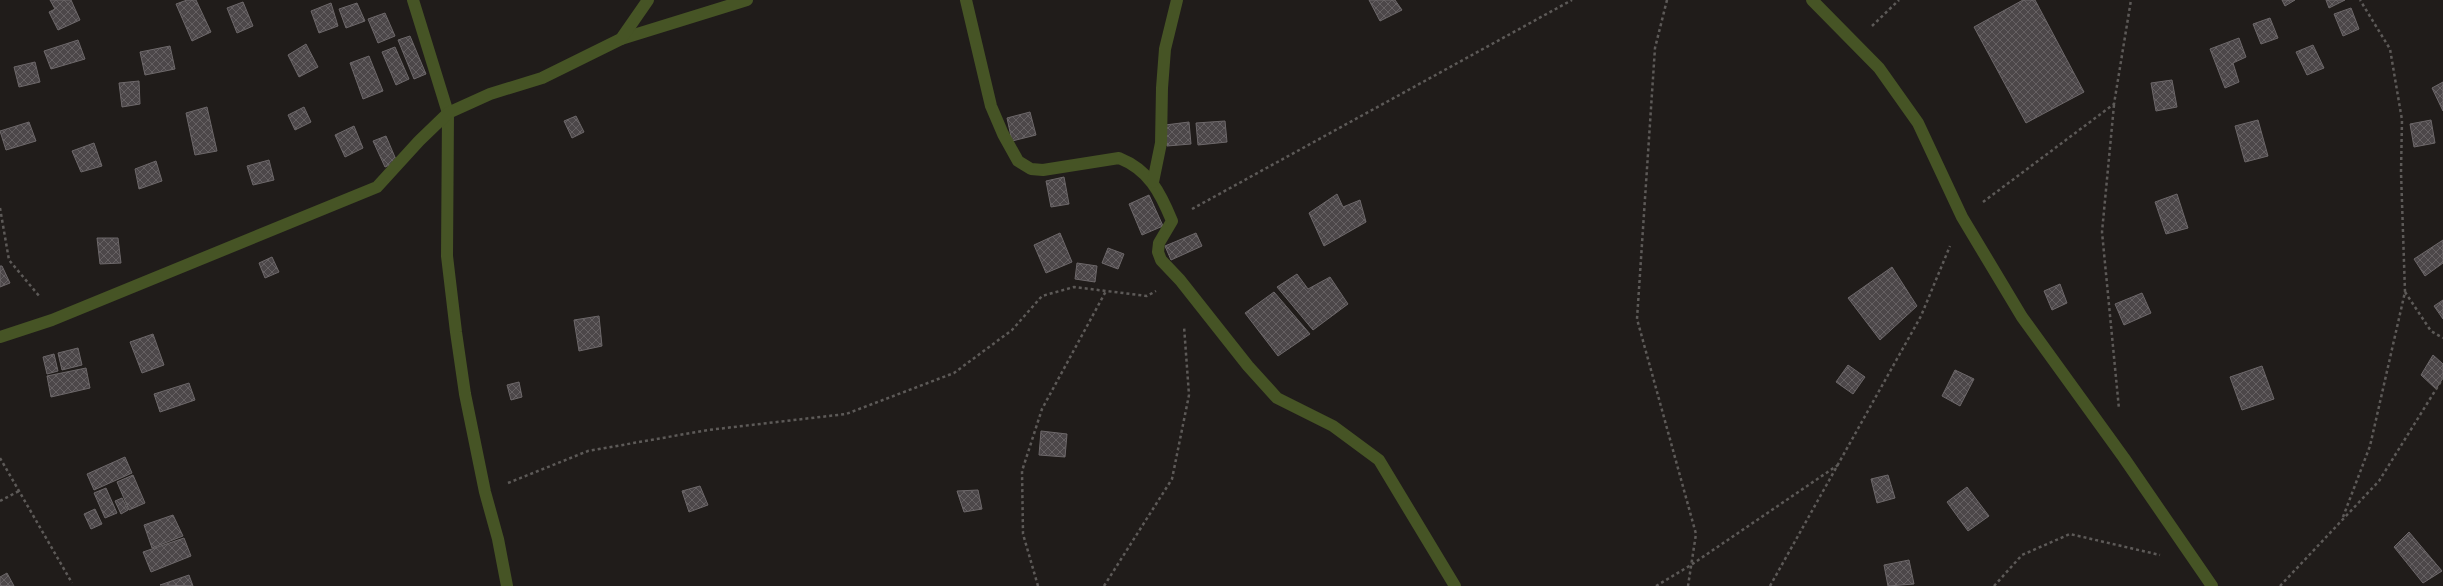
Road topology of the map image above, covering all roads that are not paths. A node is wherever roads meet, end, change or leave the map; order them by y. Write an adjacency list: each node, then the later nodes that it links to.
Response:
1 (413, 0): 8 (street)
2 (648, 0): 7 (street)
3 (747, 0): 7 (street)
4 (966, 0): 9 (street)
5 (1178, 0): 9 (street)
6 (1812, 0): 13 (street)
7 (621, 39): 8 (street)
8 (448, 114): 10 (street); 11 (street)
9 (1153, 182): 12 (street)
10 (0, 337)
11 (507, 586)
12 (1455, 586)
13 (2212, 586)

